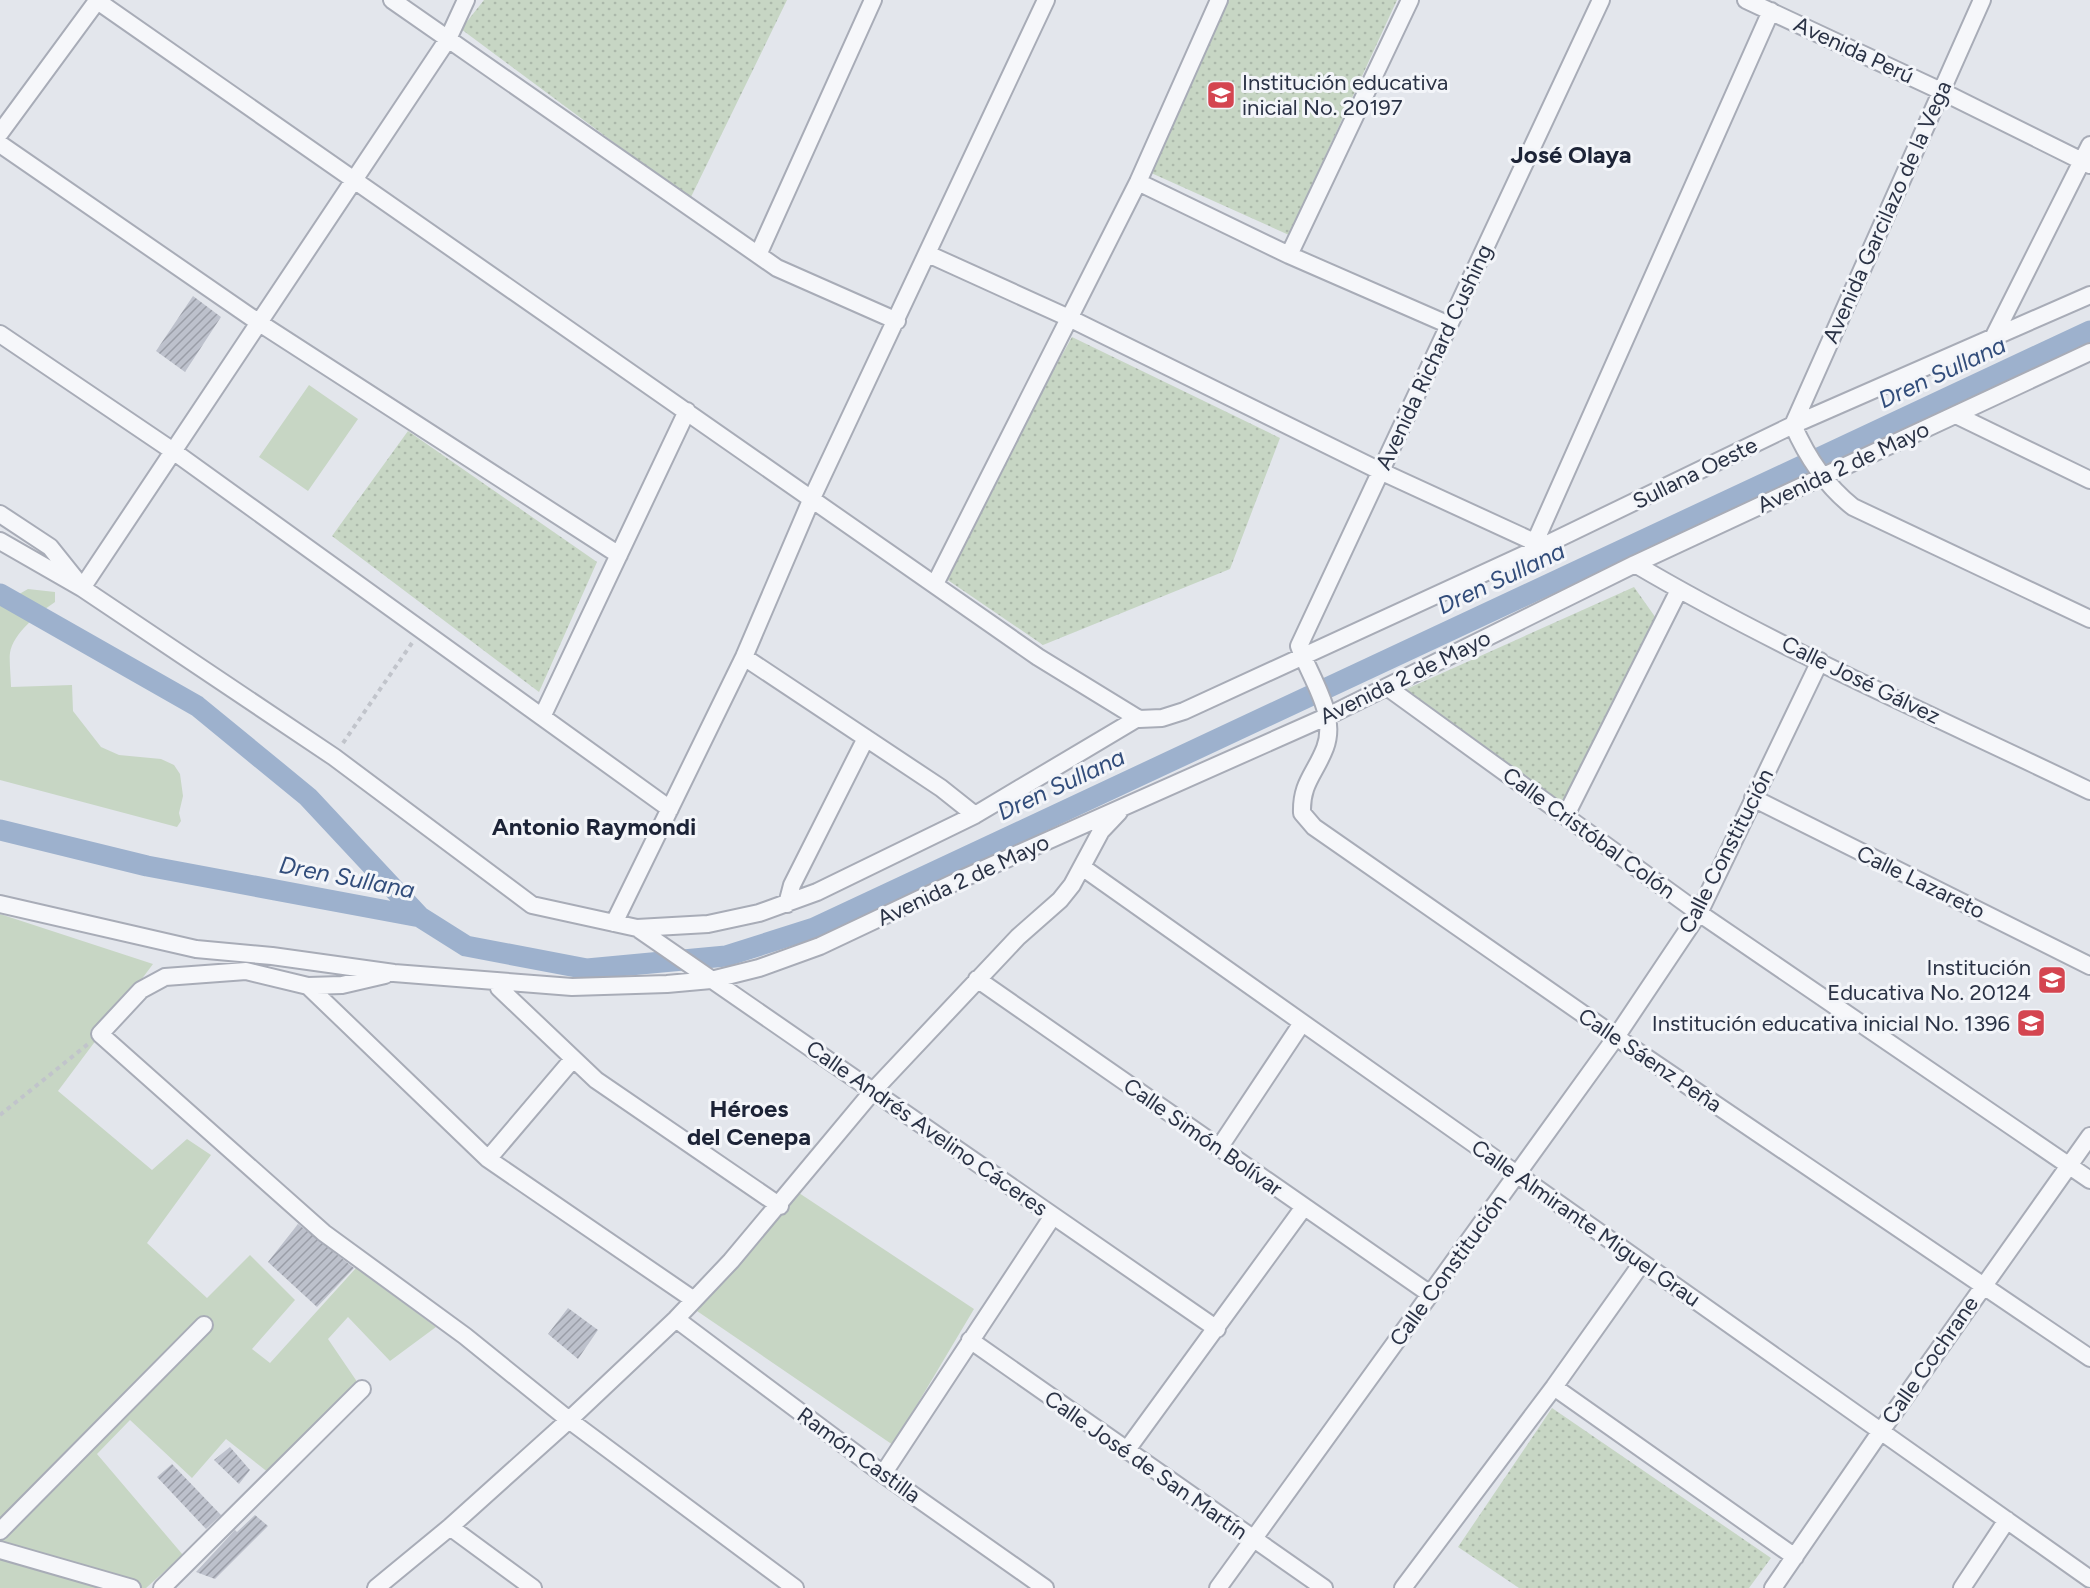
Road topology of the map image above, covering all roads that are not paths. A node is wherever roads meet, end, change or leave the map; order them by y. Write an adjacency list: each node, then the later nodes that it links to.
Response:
1 (96, 0): 14 (street); 18 (street)
2 (392, 0): 12 (street)
3 (466, 0): 12 (street)
4 (873, 0): 21 (street)
5 (1046, 0): 20 (street)
6 (1219, 0): 19 (street)
7 (1410, 0): 22 (street)
8 (1601, 0): 27 (street, Avenida Richard Cushing)
9 (1746, 0): 11 (street, Avenida Perú)
10 (1982, 0): 13 (street, Avenida Garcilazo de la Vega)
11 (1771, 11): 13 (street, Avenida Perú); 41 (street)
12 (448, 39): 18 (street); 21 (street)
13 (1941, 91): 17 (street, Avenida Perú); 33 (street, Avenida Garcilazo de la Vega)
14 (0, 133)
15 (0, 144): 26 (street)
16 (2090, 144): 17 (street)
17 (2086, 163): 29 (street)
18 (353, 178): 26 (street); 31 (street)
19 (1138, 182): 22 (street); 24 (street)
20 (928, 254): 24 (street); 25 (street)
21 (758, 255): 25 (street)
22 (1289, 255): 27 (street)
23 (2090, 295): 29 (street, Sullana Oeste)
24 (1069, 318): 35 (street); 44 (street)
25 (897, 321): 38 (street)
26 (258, 322): 34 (street); 42 (street)
27 (1447, 324): 35 (street, Avenida Richard Cushing)
28 (0, 334): 34 (street)
29 (1993, 338): 33 (street, Sullana Oeste)
30 (2090, 352): 32 (street, Avenida 2 de Mayo)
31 (687, 411): 38 (street); 42 (street)
32 (1956, 415): 36 (street, Avenida 2 de Mayo); 37 (street)
33 (1796, 432): 36 (street); 41 (street, Sullana Oeste)
34 (173, 451): 45 (street); 53 (street)
35 (1380, 471): 41 (street); 49 (street, Avenida Richard Cushing)
36 (1820, 474): 43 (street, Avenida 2 de Mayo); 47 (street)
37 (2090, 480)
38 (812, 498): 44 (street); 48 (street)
39 (0, 514): 45 (street)
40 (0, 541): 45 (street)
41 (1539, 544): 49 (street, Sullana Oeste)
42 (619, 555): 53 (street)
43 (1635, 564): 46 (street, Calle José Gálvez); 51 (street, Avenida 2 de Mayo)
44 (935, 584): 54 (street)
45 (82, 588): 66 (street)
46 (1678, 590): 50 (street, Calle José Gálvez); 60 (street)
47 (2090, 619)
48 (744, 657): 55 (street); 59 (street)
49 (1304, 661): 52 (street); 54 (street, Sullana Oeste)
50 (1820, 661): 56 (street, Calle José Gálvez); 57 (street, Calle Constitución)
51 (1387, 687): 52 (street, Avenida 2 de Mayo); 60 (street, Calle Cristóbal Colón)
52 (1326, 712): 58 (street, Avenida 2 de Mayo); 75 (street, Calle Sáenz Peña)
53 (542, 717): 59 (street)
54 (1138, 718): 61 (street)
55 (866, 738): 61 (street); 64 (street)
56 (2090, 791)
57 (1753, 798): 65 (street, Calle Constitución); 68 (street, Calle Lazareto)
58 (1125, 806): 62 (street); 70 (street, Avenida 2 de Mayo)
59 (670, 810): 66 (street)
60 (1566, 814): 65 (street, Calle Cristóbal Colón)
61 (975, 815): 64 (street)
62 (1082, 867): 71 (street); 74 (street, Calle Almirante Miguel Grau)
63 (0, 904): 69 (street)
64 (788, 904): 67 (street)
65 (1699, 913): 75 (street, Calle Constitución); 81 (street, Calle Cristóbal Colón)
66 (614, 923): 67 (street)
67 (638, 928): 70 (street, Calle Andrés Avelino Cáceres)
68 (2090, 966)
69 (394, 973): 72 (street, Avenida 2 de Mayo); 73 (street)
70 (705, 975): 72 (street, Avenida 2 de Mayo); 77 (street, Calle Andrés Avelino Cáceres)
71 (977, 980): 77 (street); 79 (street, Calle Simón Bolívar)
72 (497, 981): 76 (street)
73 (308, 986): 80 (street); 98 (street)
74 (1302, 1023): 79 (street); 82 (street, Calle Almirante Miguel Grau)
75 (1616, 1037): 82 (street, Calle Constitución); 88 (street, Calle Sáenz Peña)
76 (573, 1059): 80 (street); 84 (street)
77 (873, 1091): 84 (street); 86 (street, Calle Andrés Avelino Cáceres)
78 (2090, 1136): 81 (street, Calle Cochrane)
79 (1219, 1148): 85 (street, Calle Simón Bolívar)
80 (488, 1159): 90 (street)
81 (2069, 1165): 83 (street, Calle Cristóbal Colón); 88 (street, Calle Cochrane)
82 (1517, 1174): 87 (street, Calle Almirante Miguel Grau); 89 (street, Calle Constitución)
83 (2090, 1180)
84 (780, 1206): 90 (street)
85 (1305, 1207): 89 (street, Calle Simón Bolívar); 93 (street)
86 (1053, 1216): 93 (street, Calle Andrés Avelino Cáceres); 94 (street)
87 (1642, 1263): 96 (street); 99 (street, Calle Almirante Miguel Grau)
88 (1983, 1285): 95 (street, Calle Sáenz Peña); 99 (street, Calle Cochrane)
89 (1430, 1294): 105 (street, Calle Constitución)
90 (694, 1300): 91 (street)
91 (676, 1318): 98 (street); 101 (street, Ramón Castilla)
92 (204, 1324): 104 (street)
93 (1216, 1329): 100 (street)
94 (970, 1340): 100 (street, Calle José de San Martín); 101 (street)
95 (2090, 1358)
96 (1554, 1387): 107 (street); 117 (street)
97 (362, 1389): 110 (street)
98 (569, 1420): 103 (street); 113 (street)
99 (1881, 1431): 102 (street, Calle Almirante Miguel Grau); 107 (street, Calle Cochrane)
100 (1126, 1451): 105 (street, Calle José de San Martín)
101 (883, 1474): 114 (street, Ramón Castilla)
102 (2007, 1520): 108 (street, Calle Almirante Miguel Grau); 119 (street)
103 (450, 1527): 111 (street); 112 (street)
104 (0, 1532)
105 (1253, 1540): 115 (street, Calle Constitución); 116 (street, Calle José de San Martín)
106 (0, 1550): 109 (street)
107 (1795, 1557): 118 (street, Calle Cochrane)
108 (2090, 1579)
109 (132, 1588)
110 (162, 1588)
111 (376, 1588)
112 (533, 1588)
113 (795, 1588)
114 (1045, 1588)
115 (1218, 1588)
116 (1324, 1588)
117 (1403, 1588)
118 (1773, 1588)
119 (1962, 1588)

